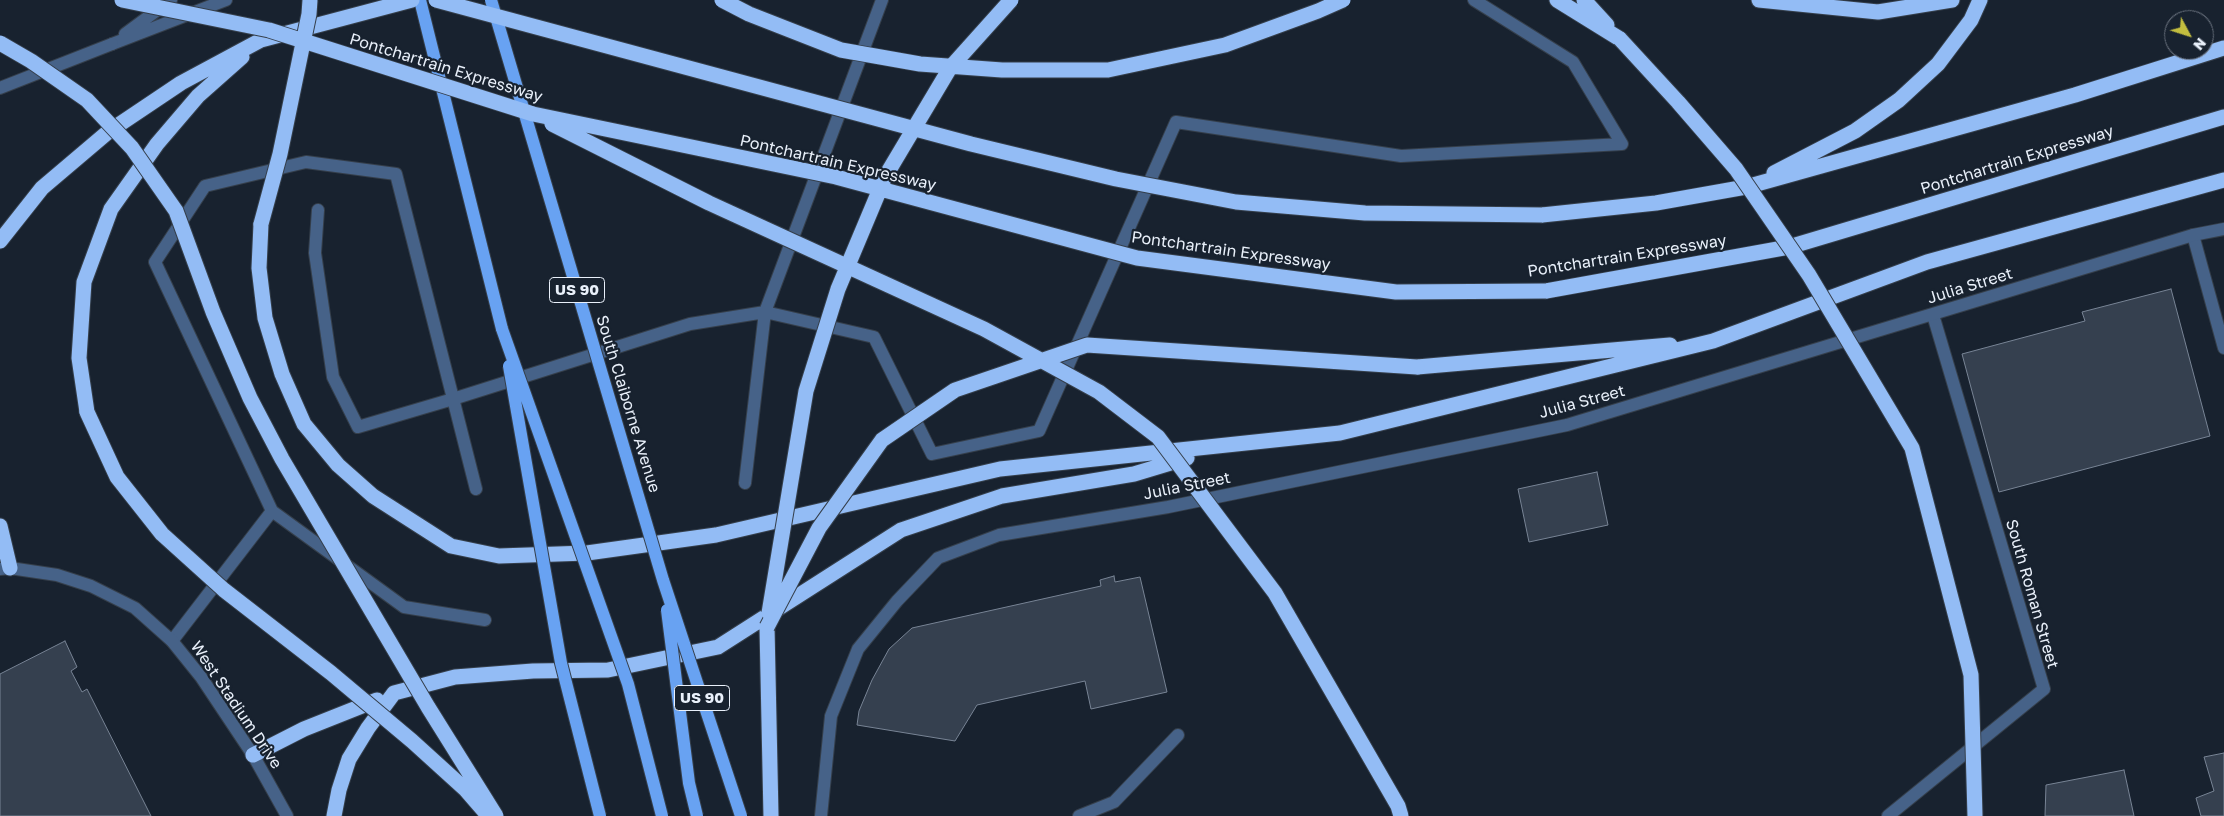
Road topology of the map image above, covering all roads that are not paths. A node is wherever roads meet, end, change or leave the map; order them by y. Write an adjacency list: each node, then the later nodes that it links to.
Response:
1 (122, 0): 25 (highway, Pontchartrain Expressway, bridge)
2 (171, 0): 22 (street)
3 (226, 0): 22 (street)
4 (310, 0): 39 (highway, bridge)
5 (412, 0): 20 (highway)
6 (420, 0): 35 (main road, bridge)
7 (436, 0): 28 (highway, bridge)
8 (491, 0): 45 (main road, South Claiborne Avenue / US 90, bridge)
9 (722, 0): 12 (highway, bridge)
10 (882, 0): 33 (street)
11 (1011, 0): 47 (highway, bridge)
12 (1344, 0)
13 (1474, 0): 33 (street)
14 (1557, 0): 19 (highway)
15 (1584, 0): 19 (highway)
16 (1760, 0): 17 (highway)
17 (1952, 0)
18 (1980, 0): 28 (highway)
19 (1620, 39): 65 (highway, bridge)
20 (262, 40): 32 (highway); 54 (highway, bridge)
21 (0, 44): 55 (highway, bridge)
22 (112, 44): 24 (street)
23 (2224, 48): 28 (highway)
24 (0, 88)
25 (533, 114): 26 (highway, Pontchartrain Expressway, bridge); 63 (highway, bridge)
26 (2224, 117)
27 (2224, 180): 36 (highway)
28 (1746, 187)
29 (318, 210): 38 (street)
30 (2224, 229): 31 (street, Julia Street)
31 (2193, 235): 34 (street, Julia Street); 37 (street)
32 (0, 241)
33 (765, 312): 38 (street); 40 (street)
34 (1933, 315): 61 (street, Julia Street); 64 (street, South Roman Street)
35 (502, 329): 56 (main road, bridge); 57 (main road, bridge)
36 (1713, 341): 39 (highway); 47 (highway, bridge)
37 (2224, 348)
38 (453, 399): 41 (street); 42 (street)
39 (1233, 444): 49 (highway)
40 (745, 483)
41 (476, 489)
42 (272, 511): 46 (street); 48 (street)
43 (0, 526): 44 (highway)
44 (5, 569): 48 (street, West Stadium Drive)
45 (663, 580): 58 (main road, bridge); 59 (main road, South Claiborne Avenue / US 90, bridge)
46 (485, 620)
47 (767, 627): 60 (highway)
48 (172, 641): 51 (street, West Stadium Drive)
49 (394, 693): 51 (highway); 53 (highway)
50 (1178, 735): 62 (street)
51 (253, 755): 52 (street, West Stadium Drive)
52 (287, 816)
53 (334, 816)
54 (488, 816)
55 (496, 816)
56 (600, 816)
57 (662, 816)
58 (697, 816)
59 (741, 816)
60 (771, 816)
61 (821, 816)
62 (1079, 816)
63 (1401, 816)
64 (1888, 816)
65 (1975, 816)

